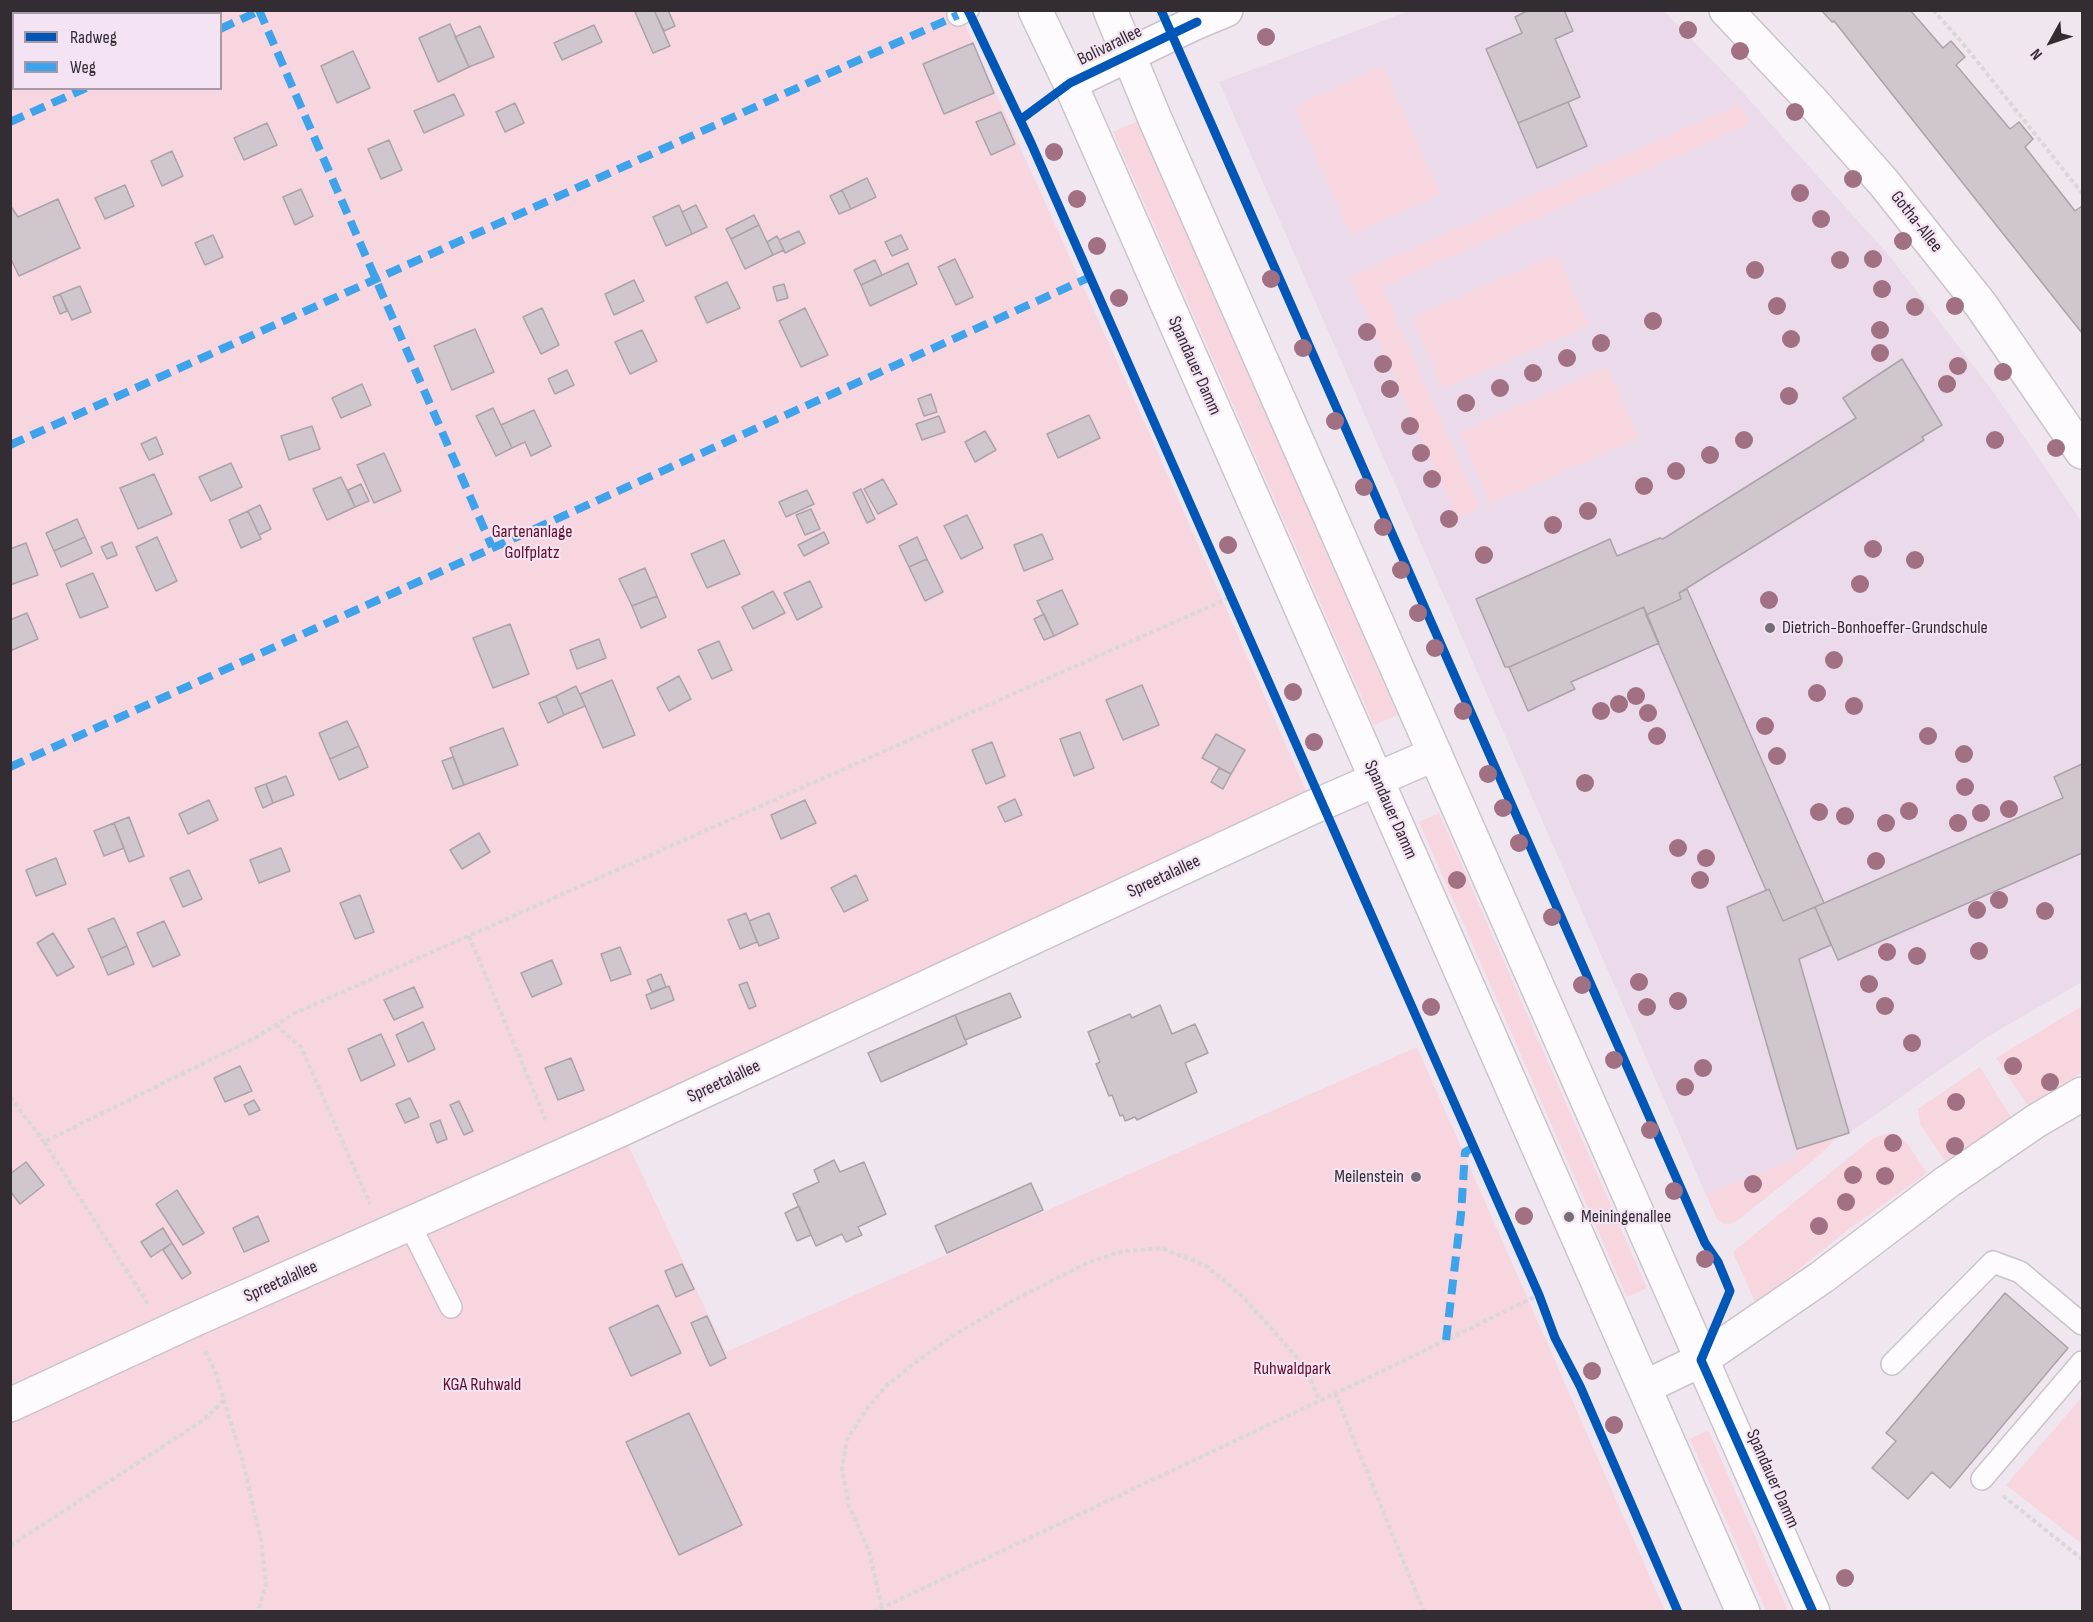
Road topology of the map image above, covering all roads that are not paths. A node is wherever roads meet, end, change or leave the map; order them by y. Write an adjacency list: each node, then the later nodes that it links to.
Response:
1 (1035, 10): 6 (main road, Spandauer Damm)
2 (1110, 10): 5 (main road, Spandauer Damm)
3 (1226, 10): 5 (main road, Bolivarallee)
4 (1726, 10): 7 (main road, Gotha-Allee)
5 (1128, 55): 6 (main road, Bolivarallee); 8 (main road, Spandauer Damm)
6 (1070, 83): 9 (main road, Spandauer Damm)
7 (2080, 442)
8 (1435, 754): 9 (main road, Spreetalallee); 14 (main road, Spandauer Damm)
9 (1376, 779): 11 (main road, Spreetalallee); 17 (main road, Spandauer Damm)
10 (2082, 1094): 14 (main road)
11 (396, 1229): 12 (lane); 18 (main road, Spreetalallee)
12 (451, 1307)
13 (2082, 1324): 16 (lane)
14 (1701, 1360): 17 (main road); 21 (main road, Spandauer Damm)
15 (2082, 1362): 19 (lane)
16 (1892, 1364)
17 (1645, 1388): 20 (main road, Spandauer Damm)
18 (10, 1405)
19 (1982, 1479)
20 (1743, 1611)
21 (1813, 1611)

